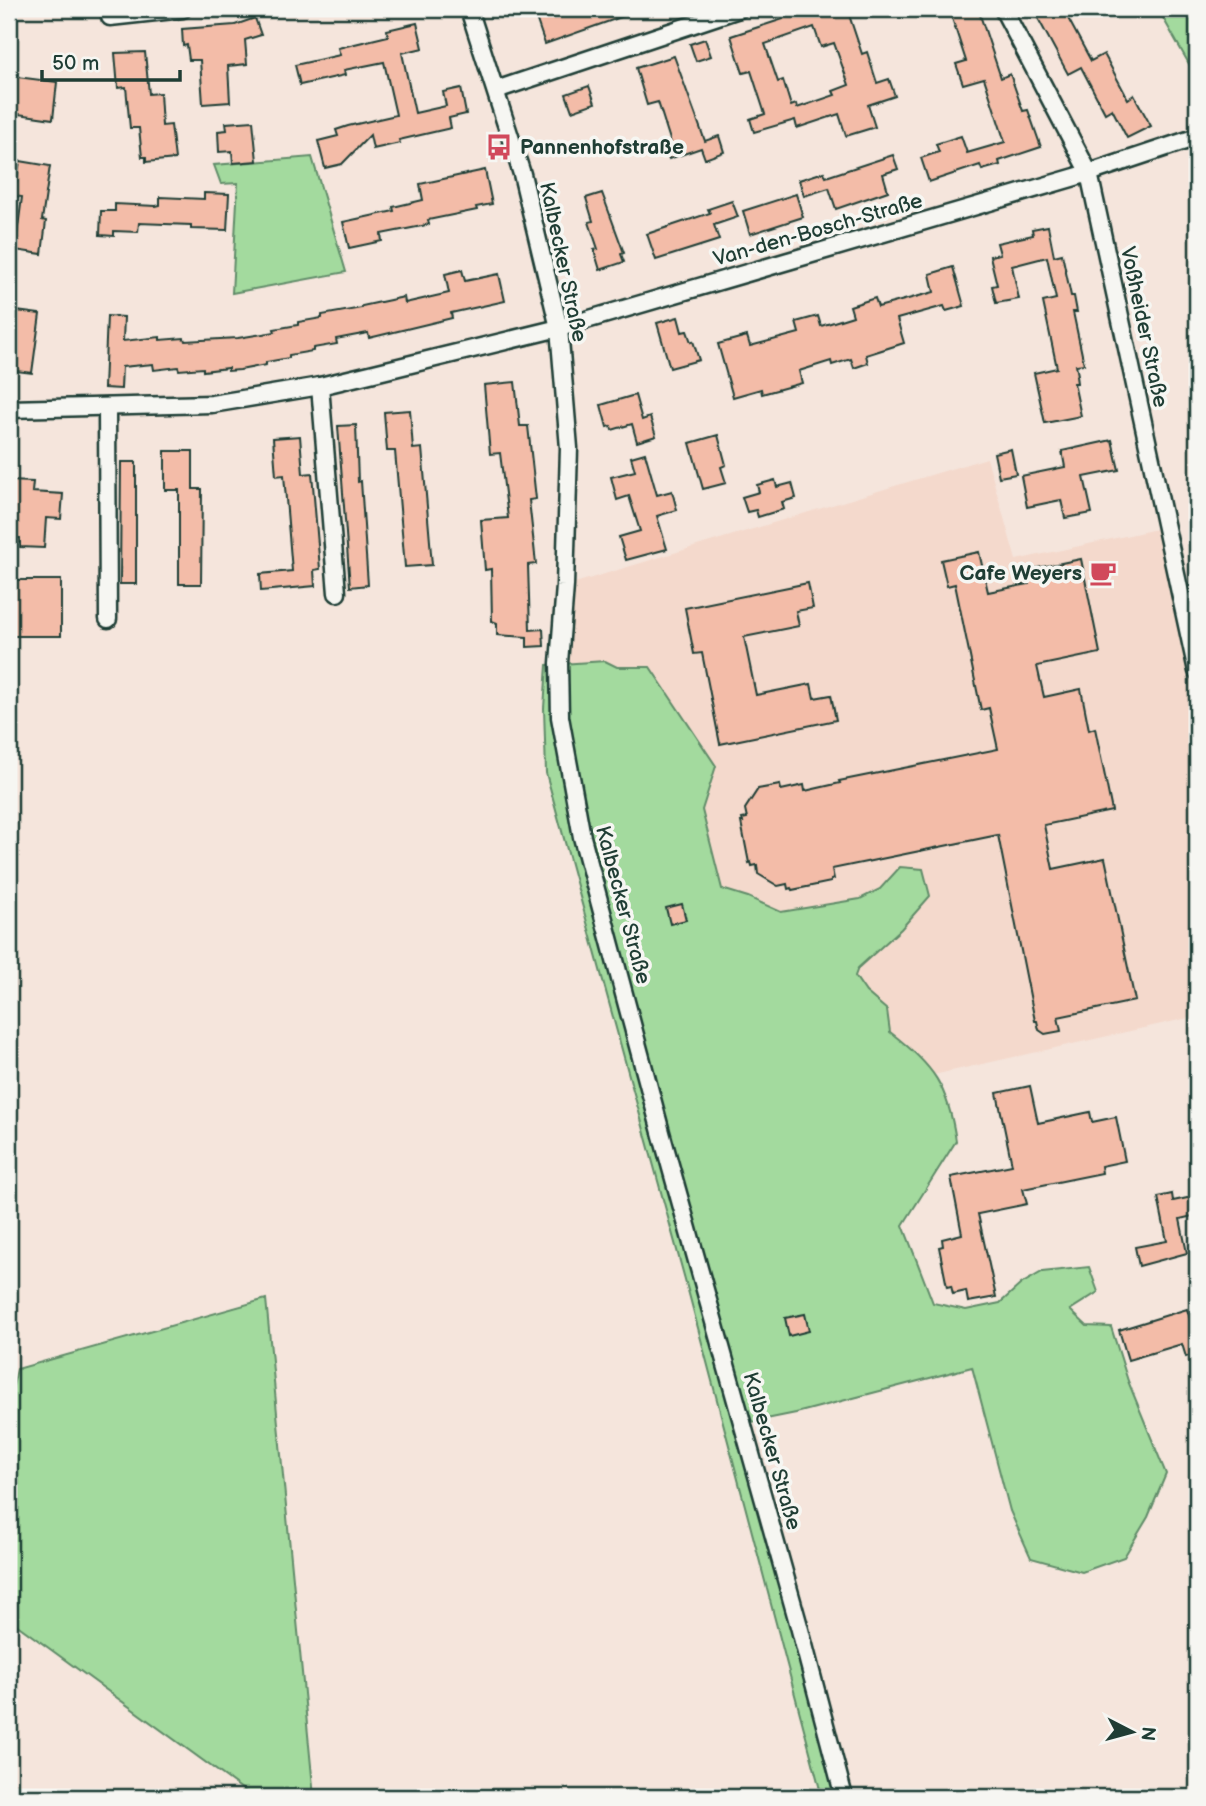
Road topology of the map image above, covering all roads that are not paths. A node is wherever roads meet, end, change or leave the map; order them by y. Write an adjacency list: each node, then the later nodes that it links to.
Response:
1 (183, 9): 5 (street)
2 (469, 9): 6 (street, Kalbecker Straße)
3 (739, 9): 6 (street)
4 (1003, 9): 8 (street, Voßheider Straße)
5 (110, 18)
6 (496, 90): 9 (street, Kalbecker Straße)
7 (1197, 137): 8 (street, Van-den-Bosch-Straße)
8 (1089, 173): 9 (street, Van-den-Bosch-Straße); 15 (street, Voßheider Straße)
9 (559, 328): 10 (street); 16 (street, Kalbecker Straße)
10 (320, 386): 11 (street); 13 (street)
11 (107, 407): 12 (street); 14 (street)
12 (9, 409)
13 (337, 593)
14 (107, 619)
15 (1197, 671)
16 (844, 1797)

